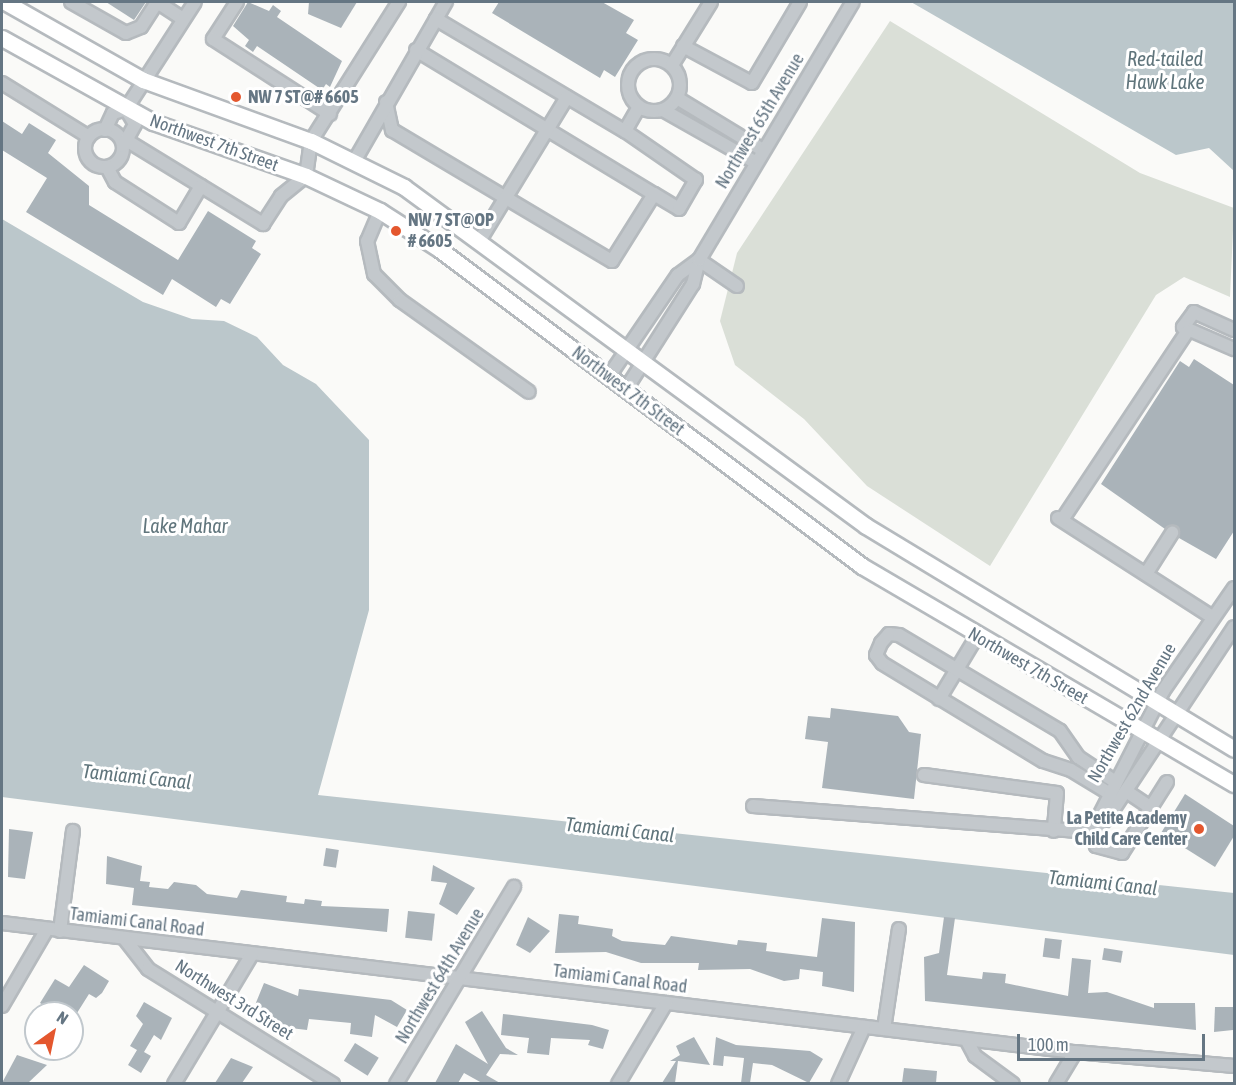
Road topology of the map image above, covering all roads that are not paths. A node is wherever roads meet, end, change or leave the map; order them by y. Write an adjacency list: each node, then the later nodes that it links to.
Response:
1 (5, 2): 16 (main road, Northwest 7th Street)
2 (71, 2): 11 (street)
3 (195, 2): 11 (street)
4 (237, 2): 24 (street)
5 (399, 2): 24 (street)
6 (446, 2): 10 (street)
7 (711, 2): 13 (street)
8 (800, 2): 13 (street)
9 (853, 2): 31 (street, Northwest 65th Avenue)
10 (436, 19): 14 (street); 18 (street)
11 (183, 20): 16 (street)
12 (2, 38): 22 (main road, Northwest 7th Street)
13 (683, 46): 15 (street)
14 (416, 51): 20 (street); 25 (street)
15 (672, 65): 19 (street); 21 (street)
16 (143, 80): 22 (street); 29 (main road, Northwest 7th Street)
17 (2, 83): 28 (street)
18 (567, 97): 25 (street); 27 (street)
19 (677, 98): 23 (street); 31 (street)
20 (386, 102): 32 (street); 38 (street)
21 (639, 107): 23 (street); 27 (street)
22 (126, 109): 26 (street); 30 (street); 35 (main road, Northwest 7th Street)
23 (663, 110): 33 (street)
24 (330, 114): 29 (street)
25 (549, 128): 37 (street); 38 (street)
26 (105, 130): 28 (street); 30 (street)
27 (625, 131): 37 (street)
28 (89, 137): 34 (street)
29 (311, 141): 32 (main road, Northwest 7th Street); 35 (street)
30 (124, 143): 34 (street); 36 (street)
31 (763, 150): 33 (street, Northwest 65th Avenue)
32 (355, 160): 40 (main road, Northwest 7th Street)
33 (756, 162): 41 (street, Northwest 65th Avenue)
34 (107, 167): 36 (street)
35 (306, 176): 36 (street); 39 (main road, Northwest 7th Street)
36 (201, 186)
37 (654, 194): 38 (street)
38 (508, 198): 40 (street)
39 (380, 211): 48 (main road, Northwest 7th Street); 50 (street)
40 (481, 238): 46 (main road, Northwest 7th Street)
41 (699, 260): 42 (street); 46 (street, Northwest 65th Avenue); 47 (street, Northwest 65th Avenue)
42 (737, 286)
43 (1234, 330): 44 (street)
44 (1187, 332): 45 (street); 52 (street)
45 (1234, 349)
46 (628, 350): 47 (main road, Northwest 7th Street); 48 (street, Northwest 65th Avenue)
47 (643, 362): 49 (street, Northwest 65th Avenue); 59 (main road, Northwest 7th Street)
48 (609, 376): 49 (main road, Northwest 7th Street)
49 (626, 389): 56 (main road, Northwest 7th Street)
50 (529, 392)
51 (1172, 533): 52 (street)
52 (1146, 574): 54 (street)
53 (1234, 588): 54 (street, Northwest 62nd Avenue)
54 (1212, 617): 59 (street, Northwest 62nd Avenue)
55 (1234, 627): 60 (street, Northwest 62nd Avenue)
56 (977, 636): 57 (street); 61 (main road, Northwest 7th Street)
57 (956, 669): 58 (street); 58 (street); 63 (street)
58 (939, 699): 64 (street)
59 (1157, 702): 60 (main road, Northwest 7th Street); 61 (street, Northwest 62nd Avenue)
60 (1176, 714): 61 (street, Northwest 62nd Avenue); 62 (main road, Northwest 7th Street)
61 (1150, 737): 66 (street, Northwest 62nd Avenue); 68 (main road, Northwest 7th Street); 69 (street, Northwest 62nd Avenue)
62 (1234, 749)
63 (1073, 750): 64 (street); 66 (street)
64 (1062, 766): 70 (street)
65 (924, 775): 74 (street)
66 (1114, 781): 70 (street, Northwest 62nd Avenue)
67 (1167, 782): 72 (street)
68 (1234, 784)
69 (1125, 791): 72 (street); 75 (street, Northwest 62nd Avenue)
70 (1107, 792): 75 (street, Northwest 62nd Avenue)
71 (753, 806): 74 (street)
72 (1151, 808): 75 (street)
73 (73, 831): 79 (street)
74 (1054, 831): 75 (street)
75 (1091, 832)
76 (514, 887): 82 (street, Northwest 64th Avenue)
77 (2, 924): 79 (street, Tamiami Canal Road)
78 (899, 929): 87 (street)
79 (53, 930): 80 (street, Tamiami Canal Road); 84 (street)
80 (124, 938): 81 (street, Tamiami Canal Road); 85 (street, Northwest 3rd Street)
81 (252, 954): 82 (street, Tamiami Canal Road); 85 (street)
82 (460, 978): 83 (street, Tamiami Canal Road); 93 (street, Northwest 64th Avenue)
83 (666, 1003): 86 (street, Tamiami Canal Road); 94 (street)
84 (2, 1006)
85 (217, 1011): 91 (street); 92 (street, Northwest 3rd Street)
86 (864, 1027): 87 (street, Tamiami Canal Road); 95 (street)
87 (884, 1029): 88 (street, Tamiami Canal Road)
88 (966, 1040): 89 (street, Tamiami Canal Road); 96 (street)
89 (1075, 1052): 90 (street, Tamiami Canal Road); 97 (street)
90 (1234, 1066)
91 (174, 1083)
92 (333, 1083)
93 (396, 1083)
94 (618, 1083)
95 (838, 1083)
96 (1013, 1083)
97 (1056, 1083)

